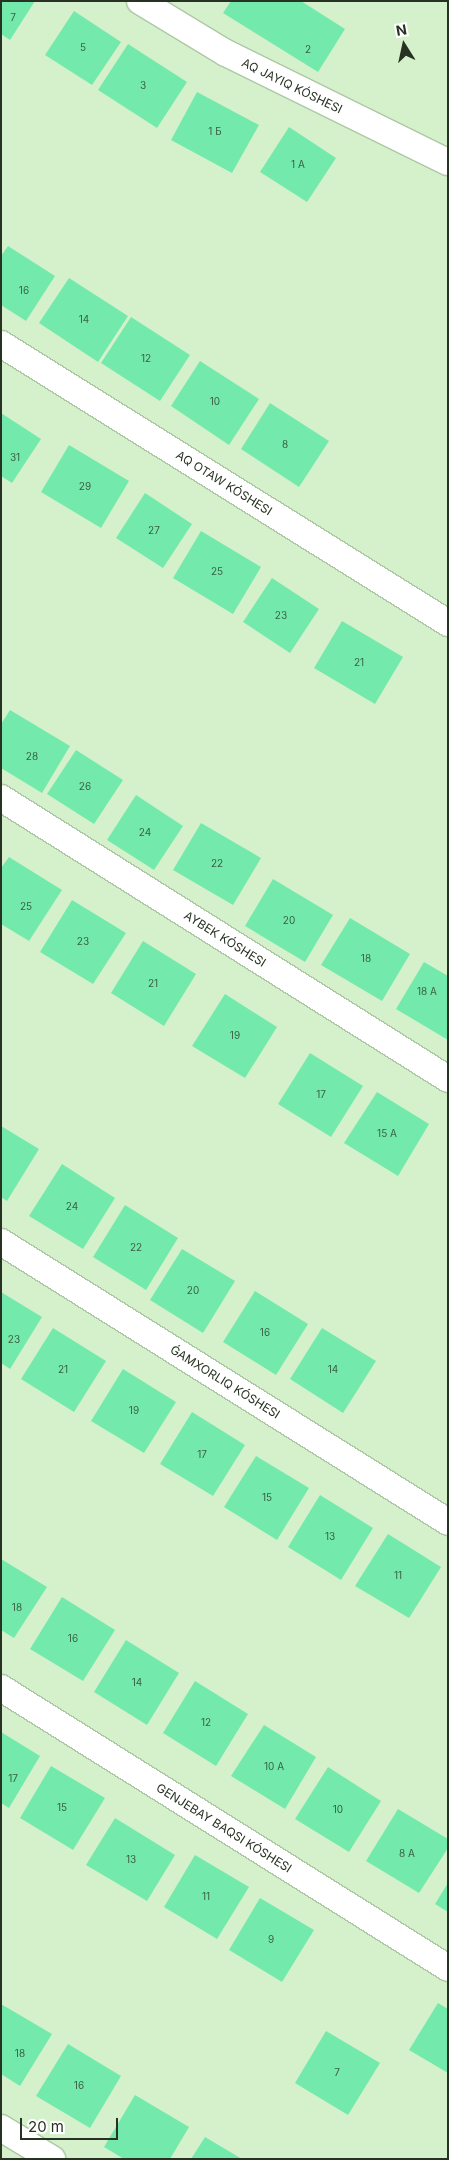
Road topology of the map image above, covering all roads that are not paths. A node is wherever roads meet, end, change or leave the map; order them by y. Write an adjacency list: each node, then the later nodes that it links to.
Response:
1 (140, 1): 2 (street)
2 (448, 162)
3 (1, 344): 4 (street, AQ OTAW KÓSHESI)
4 (448, 623)
5 (1, 798): 6 (street, AYBEK KÓSHESI)
6 (448, 1079)
7 (1, 1242): 8 (street)
8 (448, 1522)
9 (1, 1688): 10 (street)
10 (448, 1968)
11 (1, 2128): 12 (street)
12 (52, 2159)

